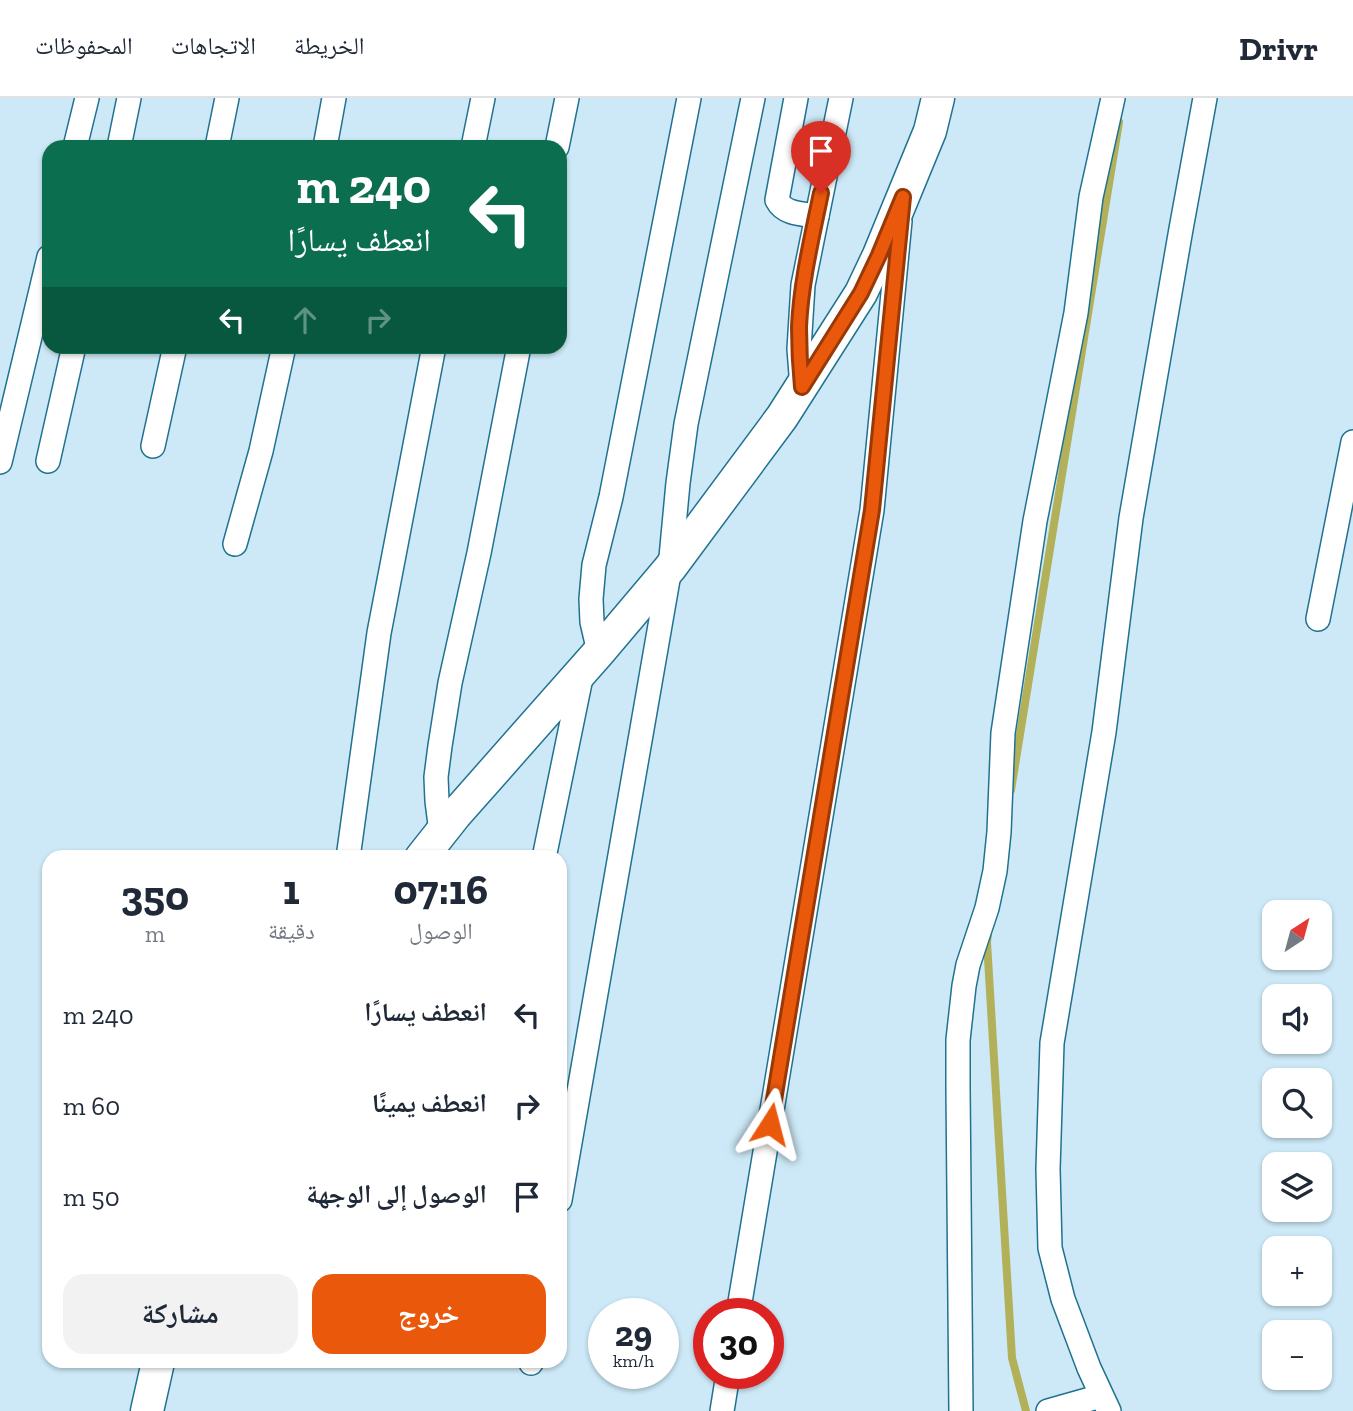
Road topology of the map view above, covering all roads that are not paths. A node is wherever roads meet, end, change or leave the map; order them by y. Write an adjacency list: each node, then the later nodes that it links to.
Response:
1 (87, 98): 14 (street)
2 (129, 98): 15 (street)
3 (227, 98): 16 (street)
4 (334, 98): 17 (street)
5 (483, 98): 18 (street)
6 (567, 98): 19 (street)
7 (689, 98): 36 (street)
8 (753, 98): 34 (street)
9 (796, 98): 21 (street)
10 (841, 98): 21 (street)
11 (938, 98): 20 (main road)
12 (1113, 98): 49 (street)
13 (1205, 98): 45 (street)
14 (77, 140)
15 (120, 140)
16 (218, 140)
17 (326, 140)
18 (474, 140)
19 (558, 140)
20 (903, 197): 28 (main road); 42 (street)
21 (817, 216): 28 (street)
22 (42, 286): 31 (street)
23 (72, 354): 32 (street)
24 (173, 354): 30 (street)
25 (282, 354): 33 (street)
26 (433, 354): 38 (street)
27 (517, 354): 37 (street)
28 (802, 387): 34 (main road)
29 (1353, 442): 35 (street)
30 (153, 446)
31 (0, 461)
32 (48, 461)
33 (234, 544)
34 (670, 568): 36 (main road); 41 (street)
35 (1318, 619)
36 (591, 661): 37 (main road); 40 (street)
37 (441, 832): 39 (main road)
38 (349, 850)
39 (427, 850)
40 (546, 850)
41 (567, 1160)
42 (741, 1298)
43 (157, 1368): 47 (main road)
44 (726, 1389): 48 (street)
45 (1105, 1404): 46 (street)
46 (1056, 1409)
47 (147, 1411)
48 (722, 1411)
49 (961, 1411)

